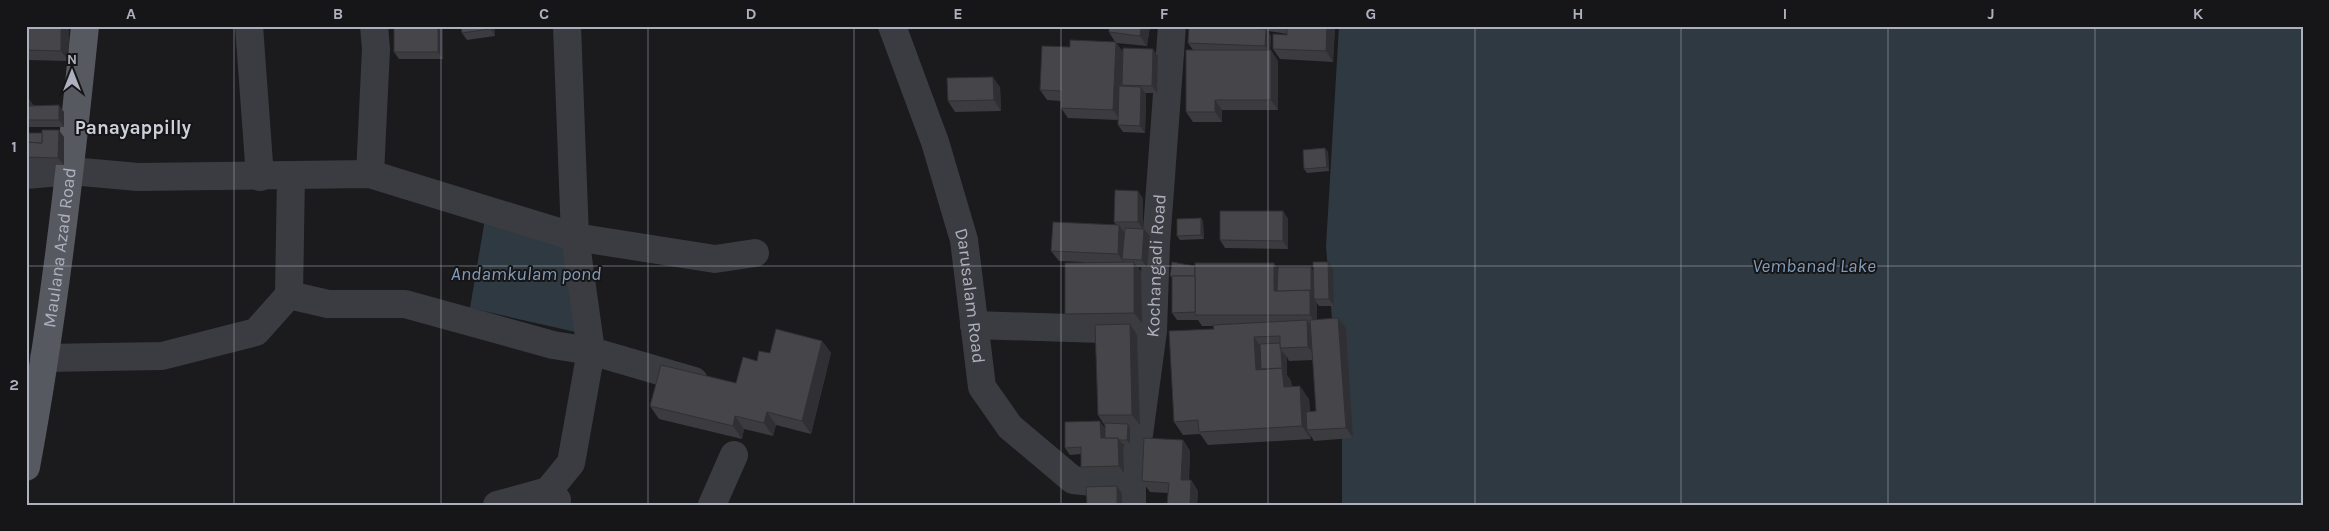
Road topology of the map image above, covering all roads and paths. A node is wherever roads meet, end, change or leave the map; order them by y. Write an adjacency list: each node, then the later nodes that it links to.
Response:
1 (86, 26): 7 (main road, Maulana Azad Road)
2 (249, 26): 10 (street)
3 (374, 26): 9 (street)
4 (567, 26): 12 (street)
5 (892, 26): 15 (street, Darusalam Road)
6 (1172, 26): 16 (street, Kochangadi Road)
7 (71, 171): 8 (street); 10 (street); 18 (main road, Maulana Azad Road)
8 (26, 174)
9 (370, 174): 11 (street); 12 (street)
10 (260, 176): 11 (street)
11 (291, 176): 14 (street)
12 (575, 237): 13 (street); 17 (street)
13 (754, 253)
14 (289, 295): 17 (street); 18 (street)
15 (974, 325): 16 (street); 22 (street, Darusalam Road)
16 (1153, 331): 22 (street, Kochangadi Road)
17 (591, 351): 19 (street); 23 (street)
18 (44, 358): 21 (main road, Maulana Azad Road)
19 (714, 387)
20 (734, 456): 25 (street)
21 (26, 467)
22 (1132, 495)
23 (551, 500): 24 (street)
24 (497, 505)
25 (712, 505)

